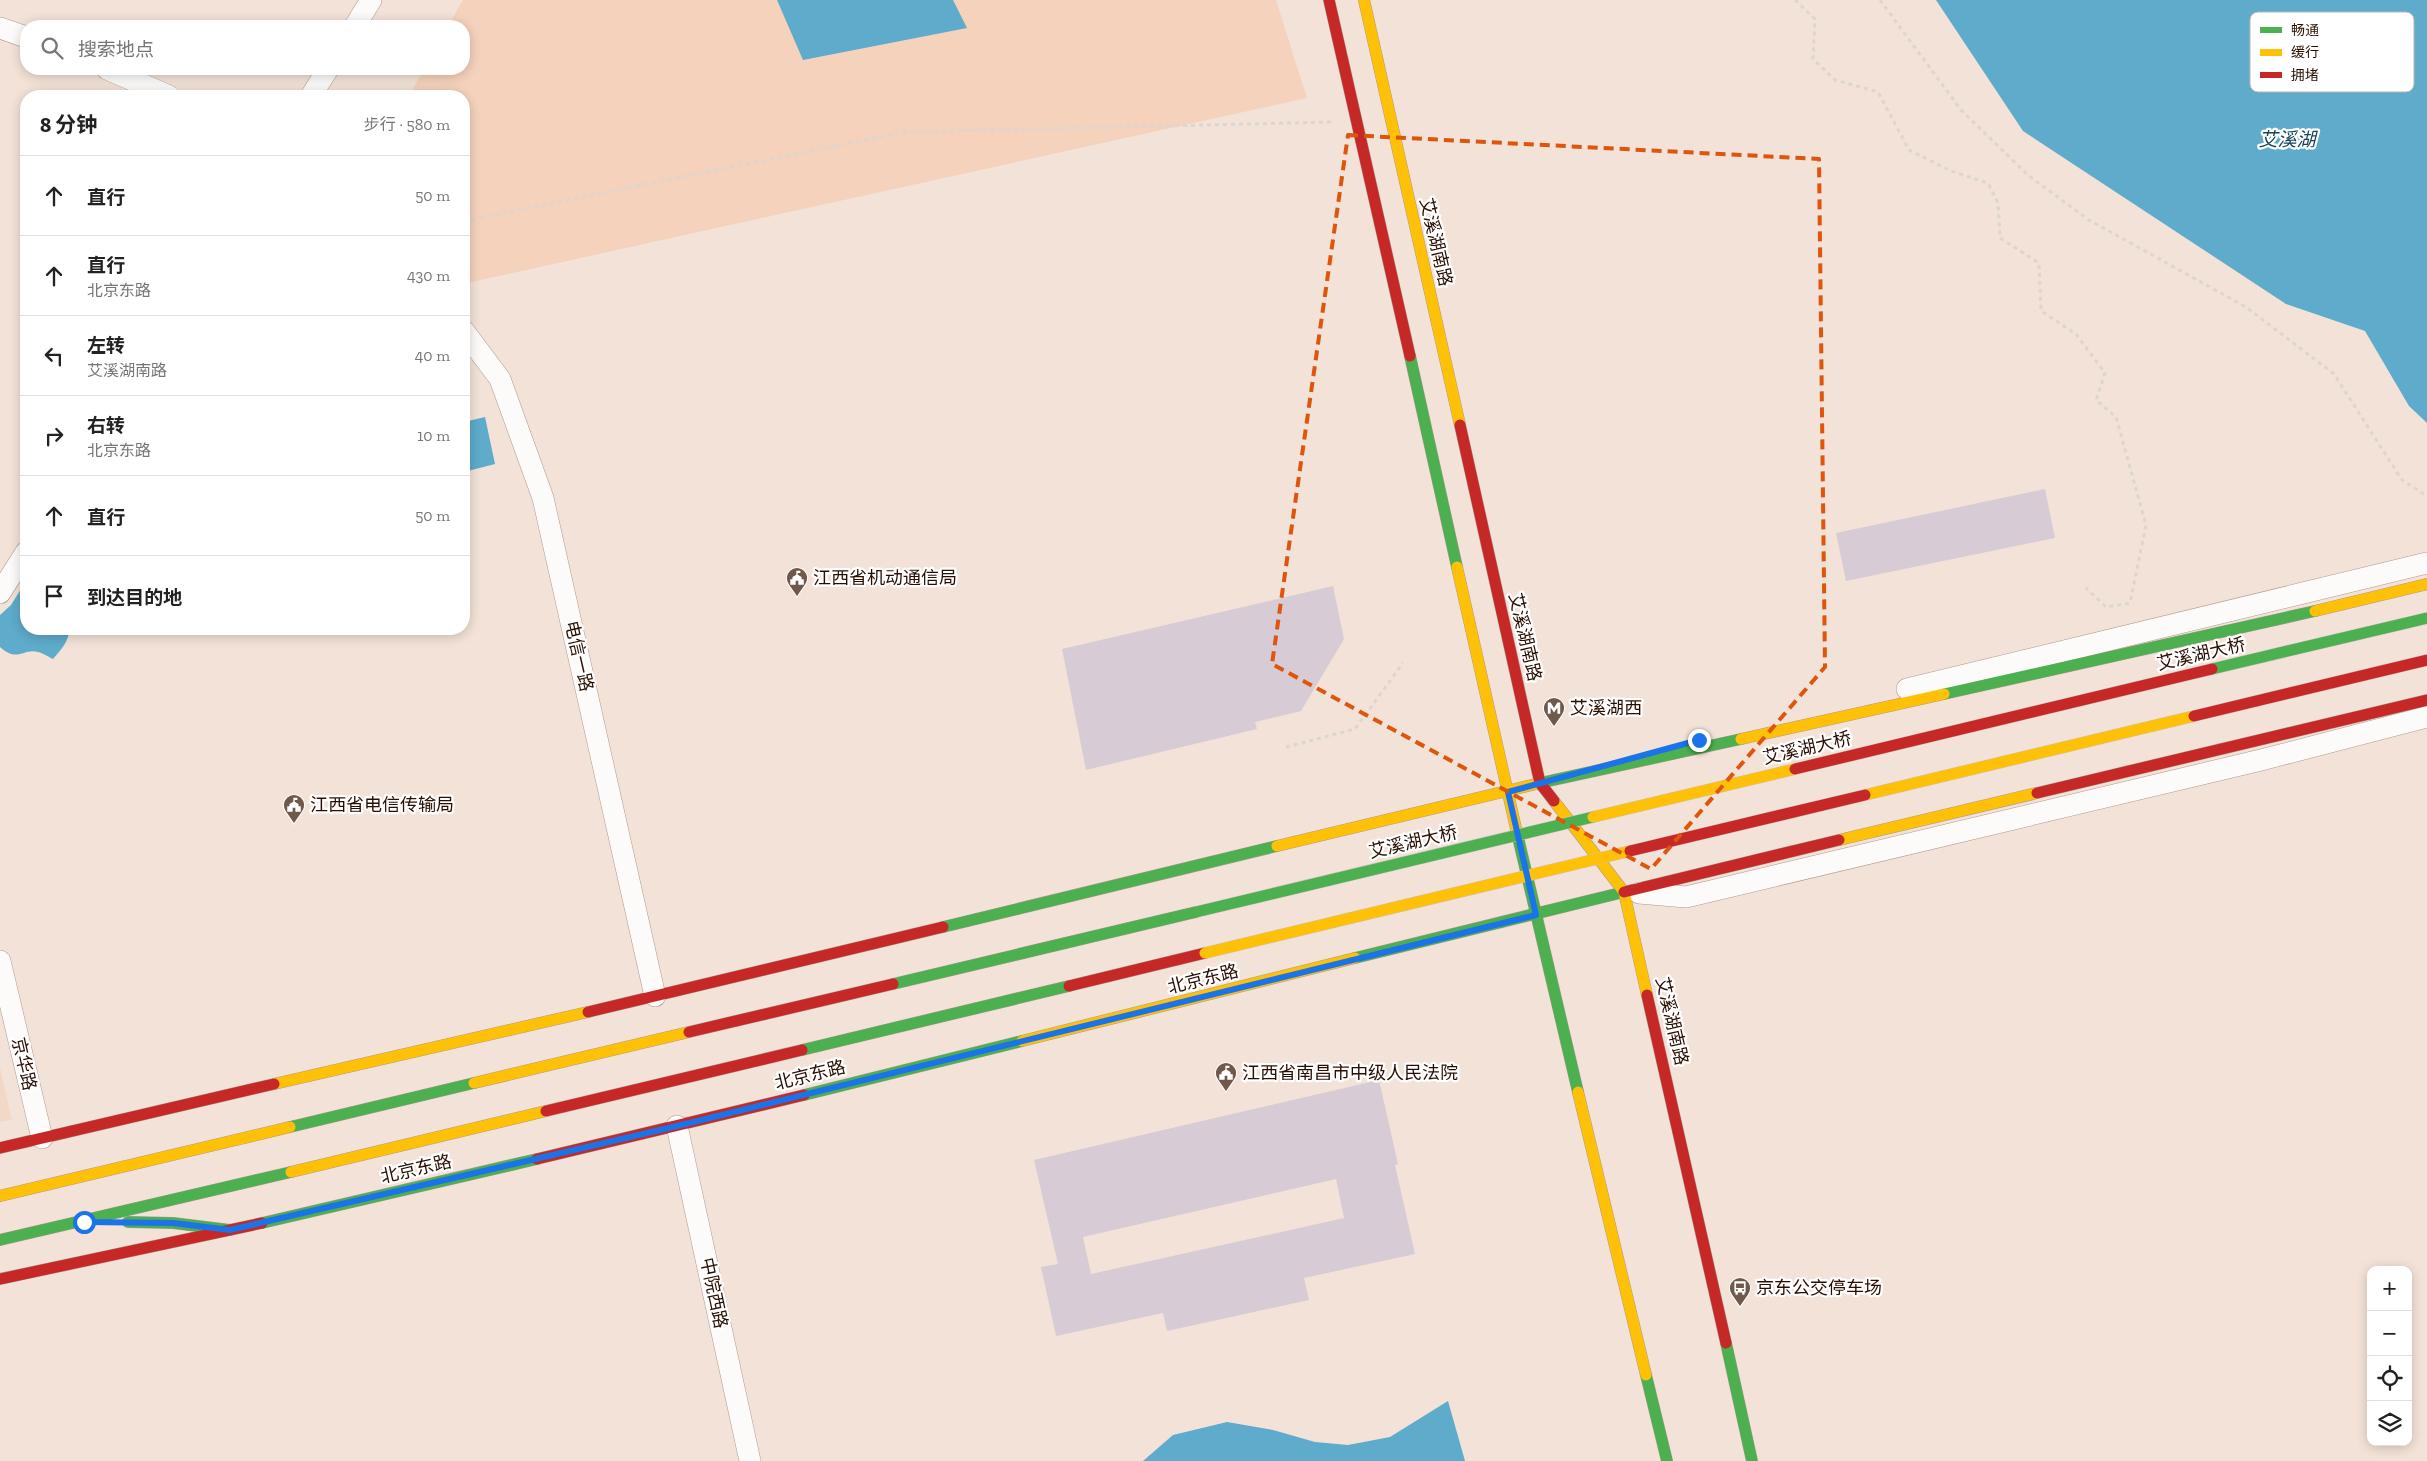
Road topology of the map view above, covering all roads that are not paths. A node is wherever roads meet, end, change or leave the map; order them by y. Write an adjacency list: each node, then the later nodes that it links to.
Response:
1 (371, 0): 4 (street)
2 (1329, 0): 21 (main road)
3 (1364, 0): 20 (main road, 艾溪湖南路)
4 (359, 20)
5 (0, 28): 6 (street)
6 (20, 35)
7 (121, 75): 9 (street)
8 (324, 75): 10 (street)
9 (155, 90)
10 (315, 90)
11 (470, 339): 25 (street, 电信一路)
12 (20, 562): 15 (street)
13 (2427, 563): 20 (street)
14 (2427, 584): 20 (main road)
15 (0, 594)
16 (2427, 618): 29 (main road, 艾溪湖大桥, bridge)
17 (2427, 660): 30 (main road, 北京东路, bridge)
18 (2427, 700): 22 (main road, 北京东路)
19 (2427, 718): 22 (street)
20 (1540, 783): 21 (main road); 22 (main road, 艾溪湖南路)
21 (1508, 792): 23 (main road); 25 (main road)
22 (1624, 892): 23 (main road, 北京东路); 36 (main road, 艾溪湖南路)
23 (1536, 915): 26 (main road, 北京东路); 35 (main road)
24 (0, 961): 27 (street, 京华路)
25 (654, 996): 27 (main road)
26 (677, 1126): 31 (main road, 北京东路); 34 (street, 中院西路)
27 (42, 1138): 28 (main road)
28 (0, 1148)
29 (0, 1196)
30 (84, 1222): 31 (main road); 32 (main road, 北京东路)
31 (230, 1230): 33 (main road, 北京东路)
32 (0, 1240)
33 (0, 1279)
34 (750, 1461)
35 (1667, 1461)
36 (1752, 1461)

